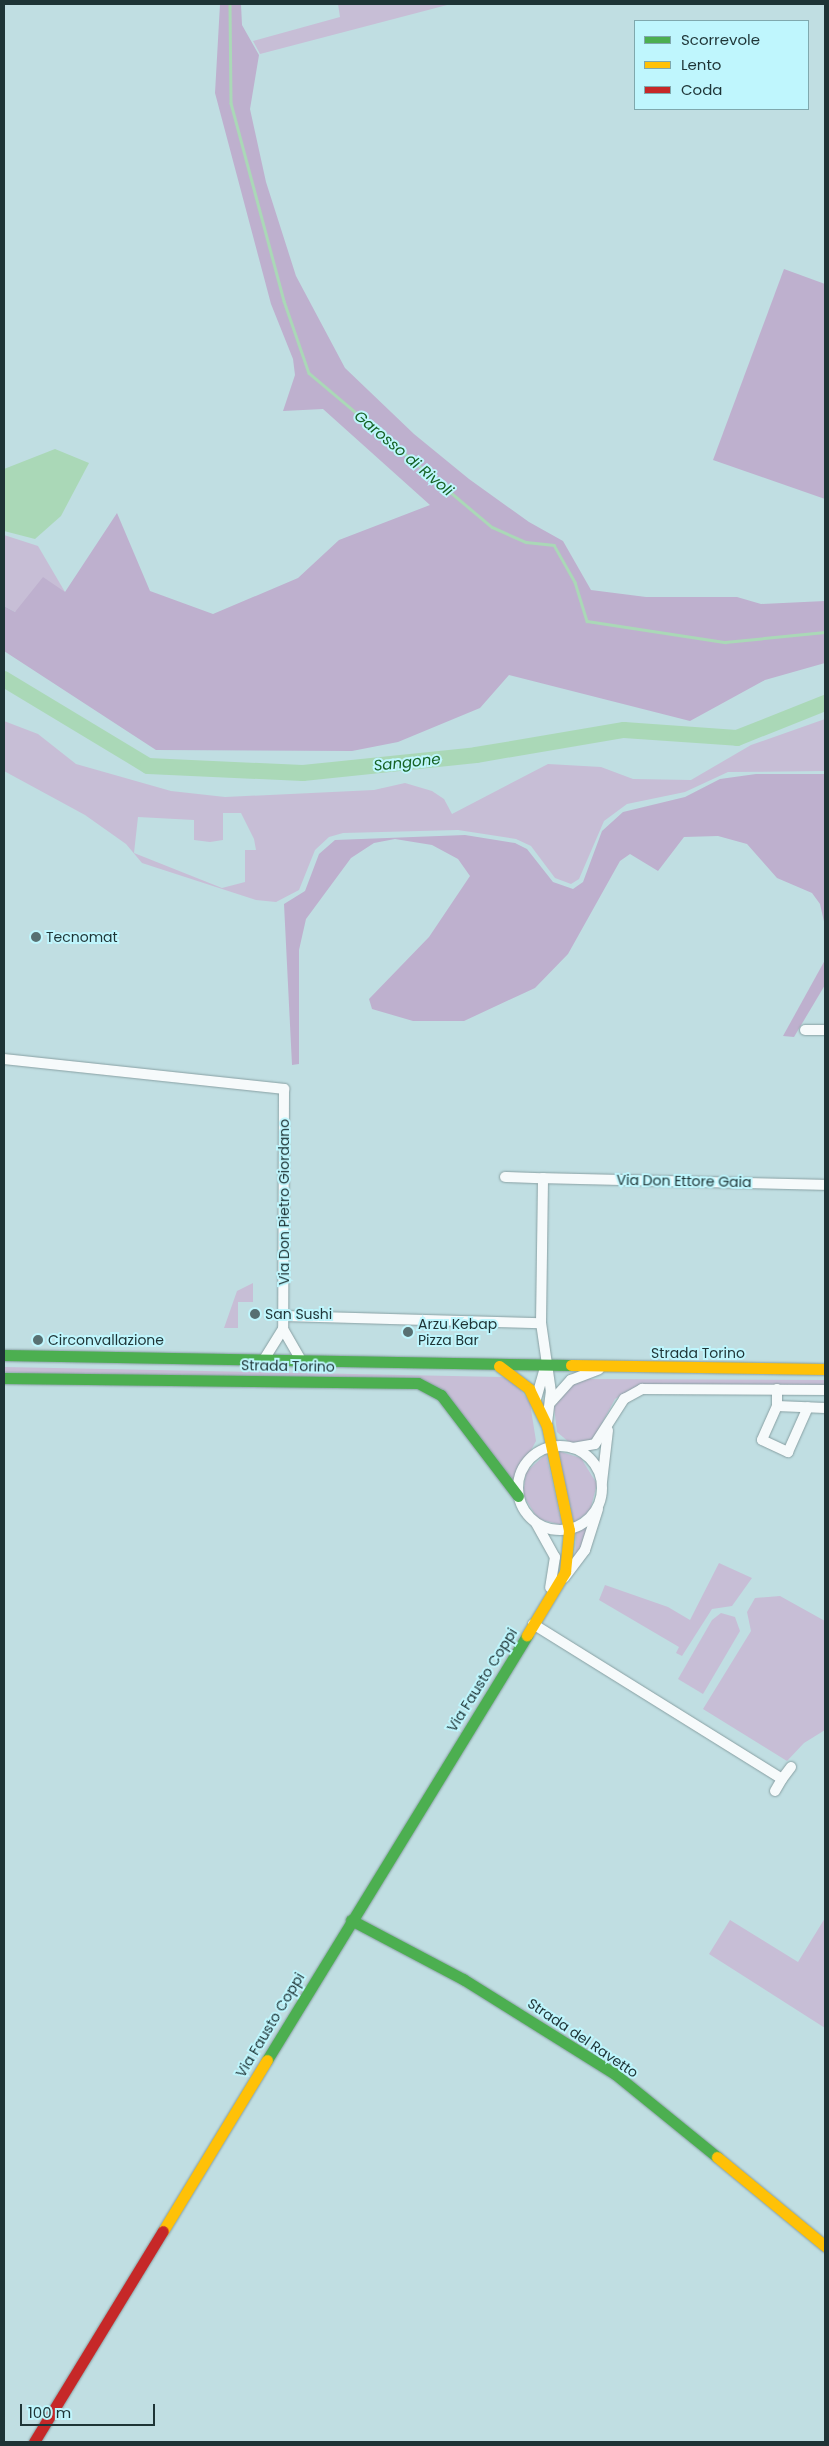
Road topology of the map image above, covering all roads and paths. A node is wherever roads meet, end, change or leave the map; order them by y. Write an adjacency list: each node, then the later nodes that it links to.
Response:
1 (805, 1030): 2 (street)
2 (825, 1030)
3 (4, 1059): 7 (street, Via Don Pietro Giordano)
4 (505, 1177): 5 (street, Via Don Ettore Gaia)
5 (543, 1178): 6 (street, Via Don Ettore Gaia); 8 (street)
6 (825, 1185)
7 (284, 1316): 8 (street); 9 (street, Strada Torino)
8 (541, 1323): 14 (street)
9 (284, 1329): 11 (street, Strada Torino); 12 (street, Strada Torino)
10 (4, 1355): 11 (street, Strada Torino)
11 (264, 1360): 12 (street, Strada Torino)
12 (301, 1360): 13 (street, Strada Torino)
13 (499, 1366): 14 (street, Strada Torino); 20 (street, Via Fausto Coppi)
14 (544, 1367): 15 (street, Strada Torino); 20 (street); 21 (street, Via Fausto Coppi)
15 (603, 1368): 16 (street, Strada Torino); 21 (street)
16 (825, 1368)
17 (4, 1378): 30 (street, Strada Torino)
18 (778, 1389): 19 (street); 22 (street); 26 (street)
19 (823, 1390): 24 (street)
20 (536, 1402): 25 (street, Via Fausto Coppi)
21 (550, 1403): 25 (street, Via Fausto Coppi)
22 (777, 1406): 23 (street); 23 (street)
23 (808, 1407): 24 (street)
24 (823, 1408)
25 (547, 1426): 27 (street, Via Fausto Coppi)
26 (609, 1426): 28 (street); 29 (street, Via Fausto Coppi)
27 (552, 1447): 28 (street); 30 (street); 33 (street, Via Fausto Coppi)
28 (573, 1448): 29 (street)
29 (602, 1483): 31 (street, Via Fausto Coppi)
30 (518, 1496): 32 (street)
31 (599, 1504): 33 (street); 34 (street, Via Fausto Coppi)
32 (536, 1523): 33 (street); 35 (street)
33 (568, 1530): 34 (street, Via Fausto Coppi)
34 (559, 1584): 35 (street, Via Fausto Coppi)
35 (545, 1606): 36 (street, Via Fausto Coppi)
36 (533, 1624): 38 (street, Via Fausto Coppi); 40 (street, Via Fausto Coppi)
37 (792, 1767): 38 (street)
38 (782, 1779): 39 (street)
39 (775, 1791)
40 (352, 1920): 41 (street, Strada del Ravetto); 42 (street, Via Fausto Coppi)
41 (824, 2243)
42 (34, 2442)

